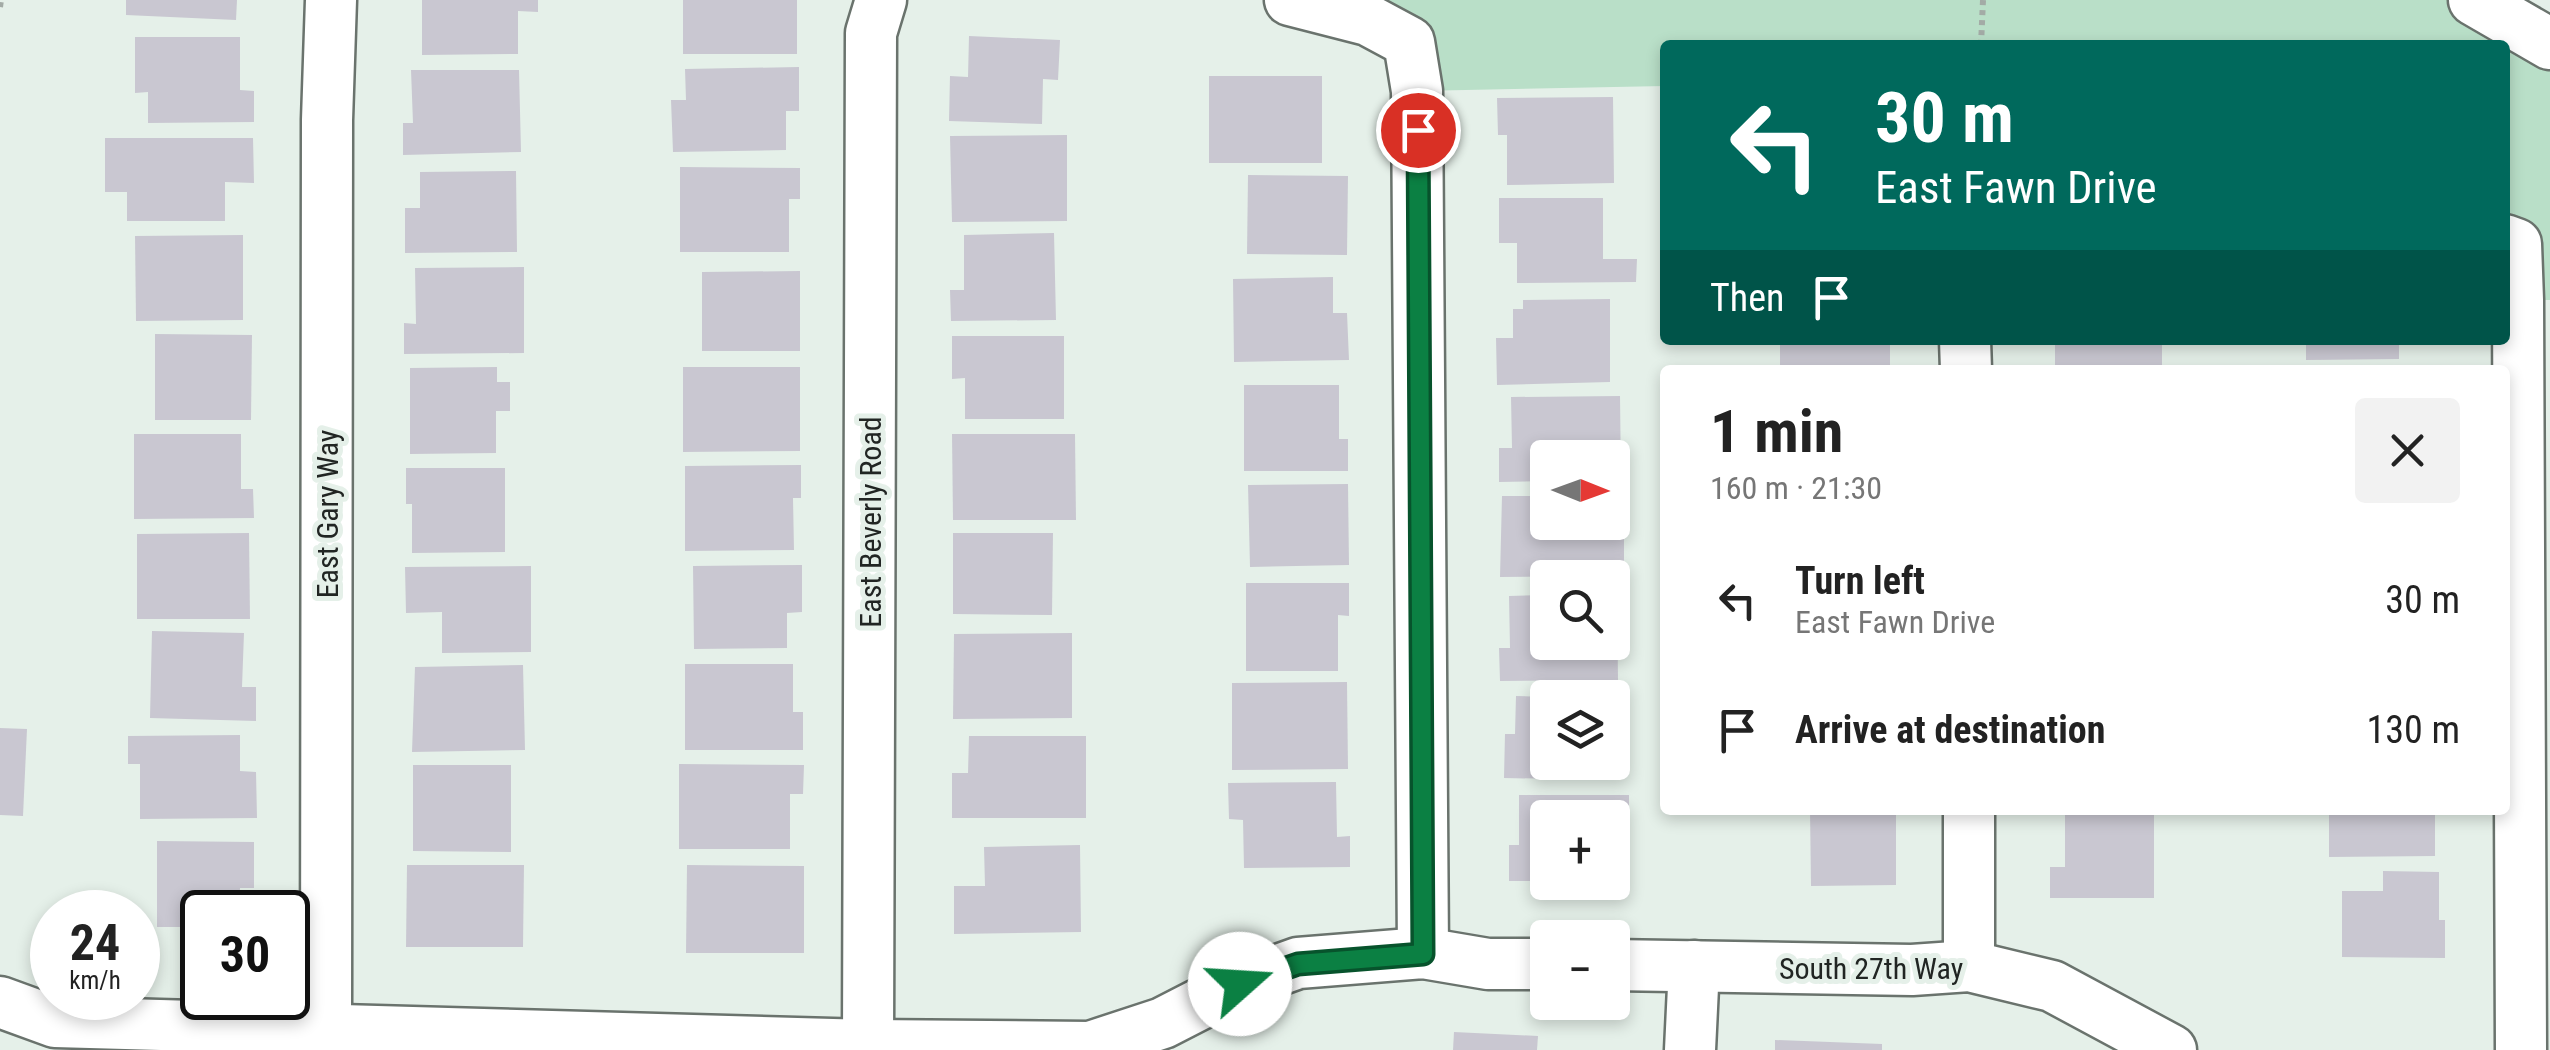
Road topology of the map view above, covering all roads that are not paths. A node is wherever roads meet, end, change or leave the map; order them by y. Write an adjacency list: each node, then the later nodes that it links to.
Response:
1 (330, 0): 14 (street, East Gary Way)
2 (881, 0): 16 (street, East Beverly Road)
3 (1290, 0): 8 (street)
4 (2474, 0): 5 (street)
5 (2550, 44)
6 (2511, 242): 19 (street)
7 (1969, 815): 12 (street)
8 (1423, 954): 9 (street); 16 (street)
9 (1530, 964)
10 (1630, 965): 11 (street, South 27th Way)
11 (1694, 966): 12 (street, South 27th Way); 17 (street)
12 (1970, 966): 18 (street, South 27th Way)
13 (0, 1002): 14 (street)
14 (326, 1028): 15 (street)
15 (601, 1044): 16 (street)
16 (868, 1044)
17 (1690, 1050)
18 (2171, 1050)
19 (2521, 1050)

